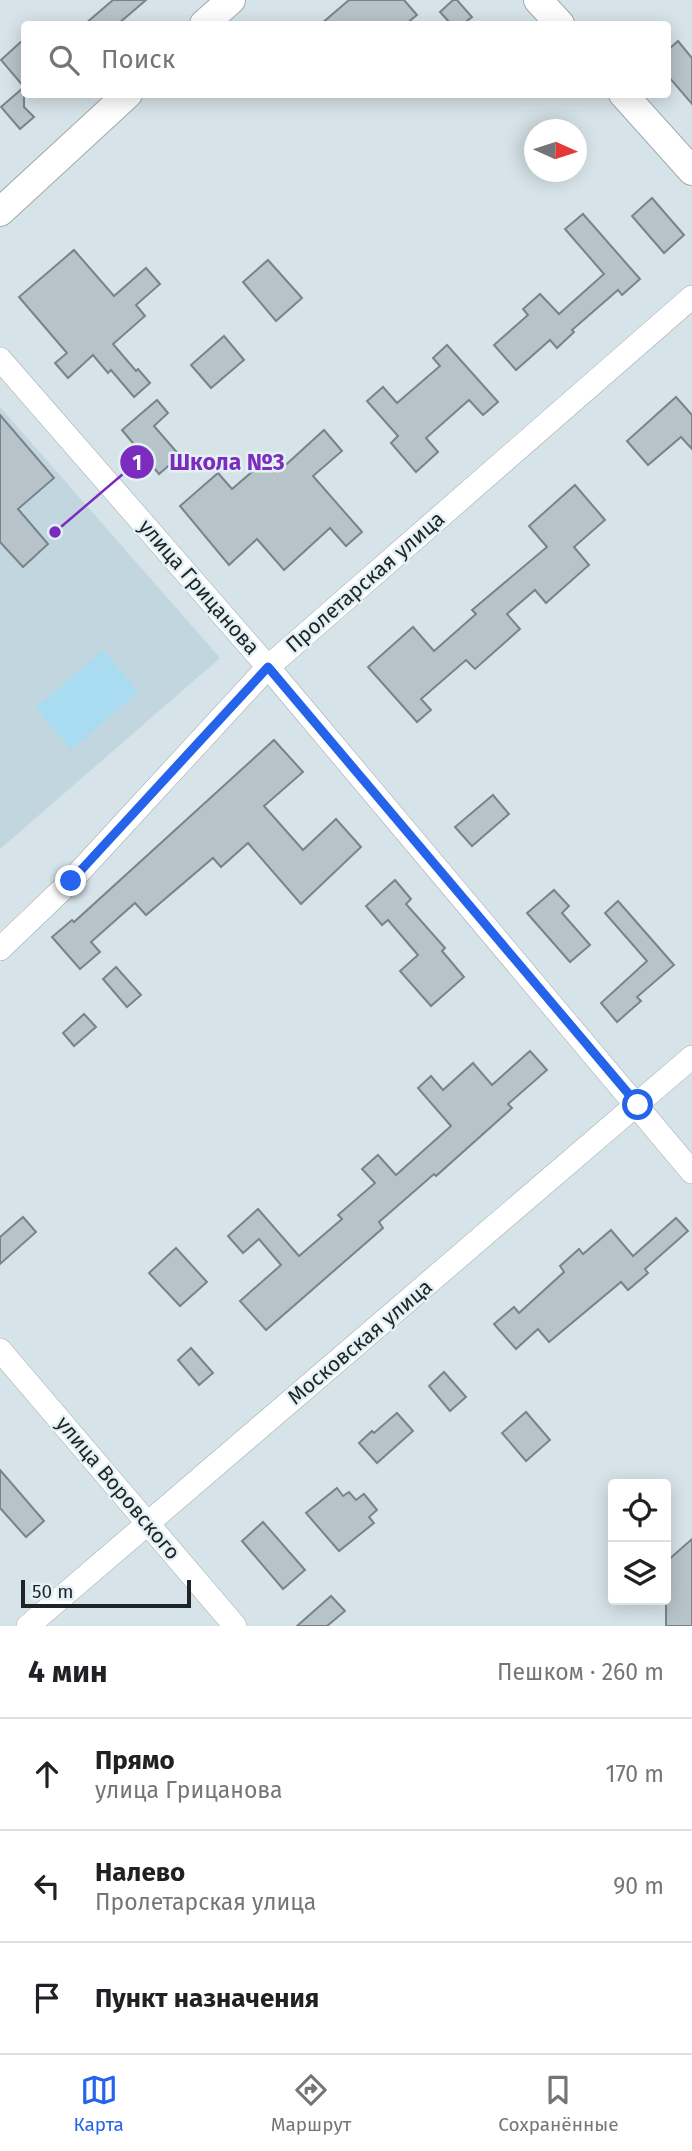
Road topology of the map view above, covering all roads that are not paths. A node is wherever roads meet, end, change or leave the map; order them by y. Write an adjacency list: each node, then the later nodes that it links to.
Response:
1 (231, 0): 3 (street)
2 (538, 0): 4 (street)
3 (207, 21)
4 (557, 21)
5 (124, 98): 8 (street)
6 (627, 98): 7 (street)
7 (692, 172)
8 (0, 212)
9 (692, 298): 11 (street, Пролетарская улица)
10 (0, 359): 11 (street, улица Грицанова)
11 (268, 667): 12 (street, Пролетарская улица); 14 (street, улица Грицанова)
12 (0, 949)
13 (692, 1057): 14 (street, Московская улица)
14 (638, 1105): 15 (street, улица Грицанова); 17 (street, Московская улица)
15 (692, 1172)
16 (0, 1350): 17 (street, улица Воровского)
17 (148, 1523): 18 (street, Московская улица); 19 (street, улица Воровского)
18 (28, 1626)
19 (235, 1626)

